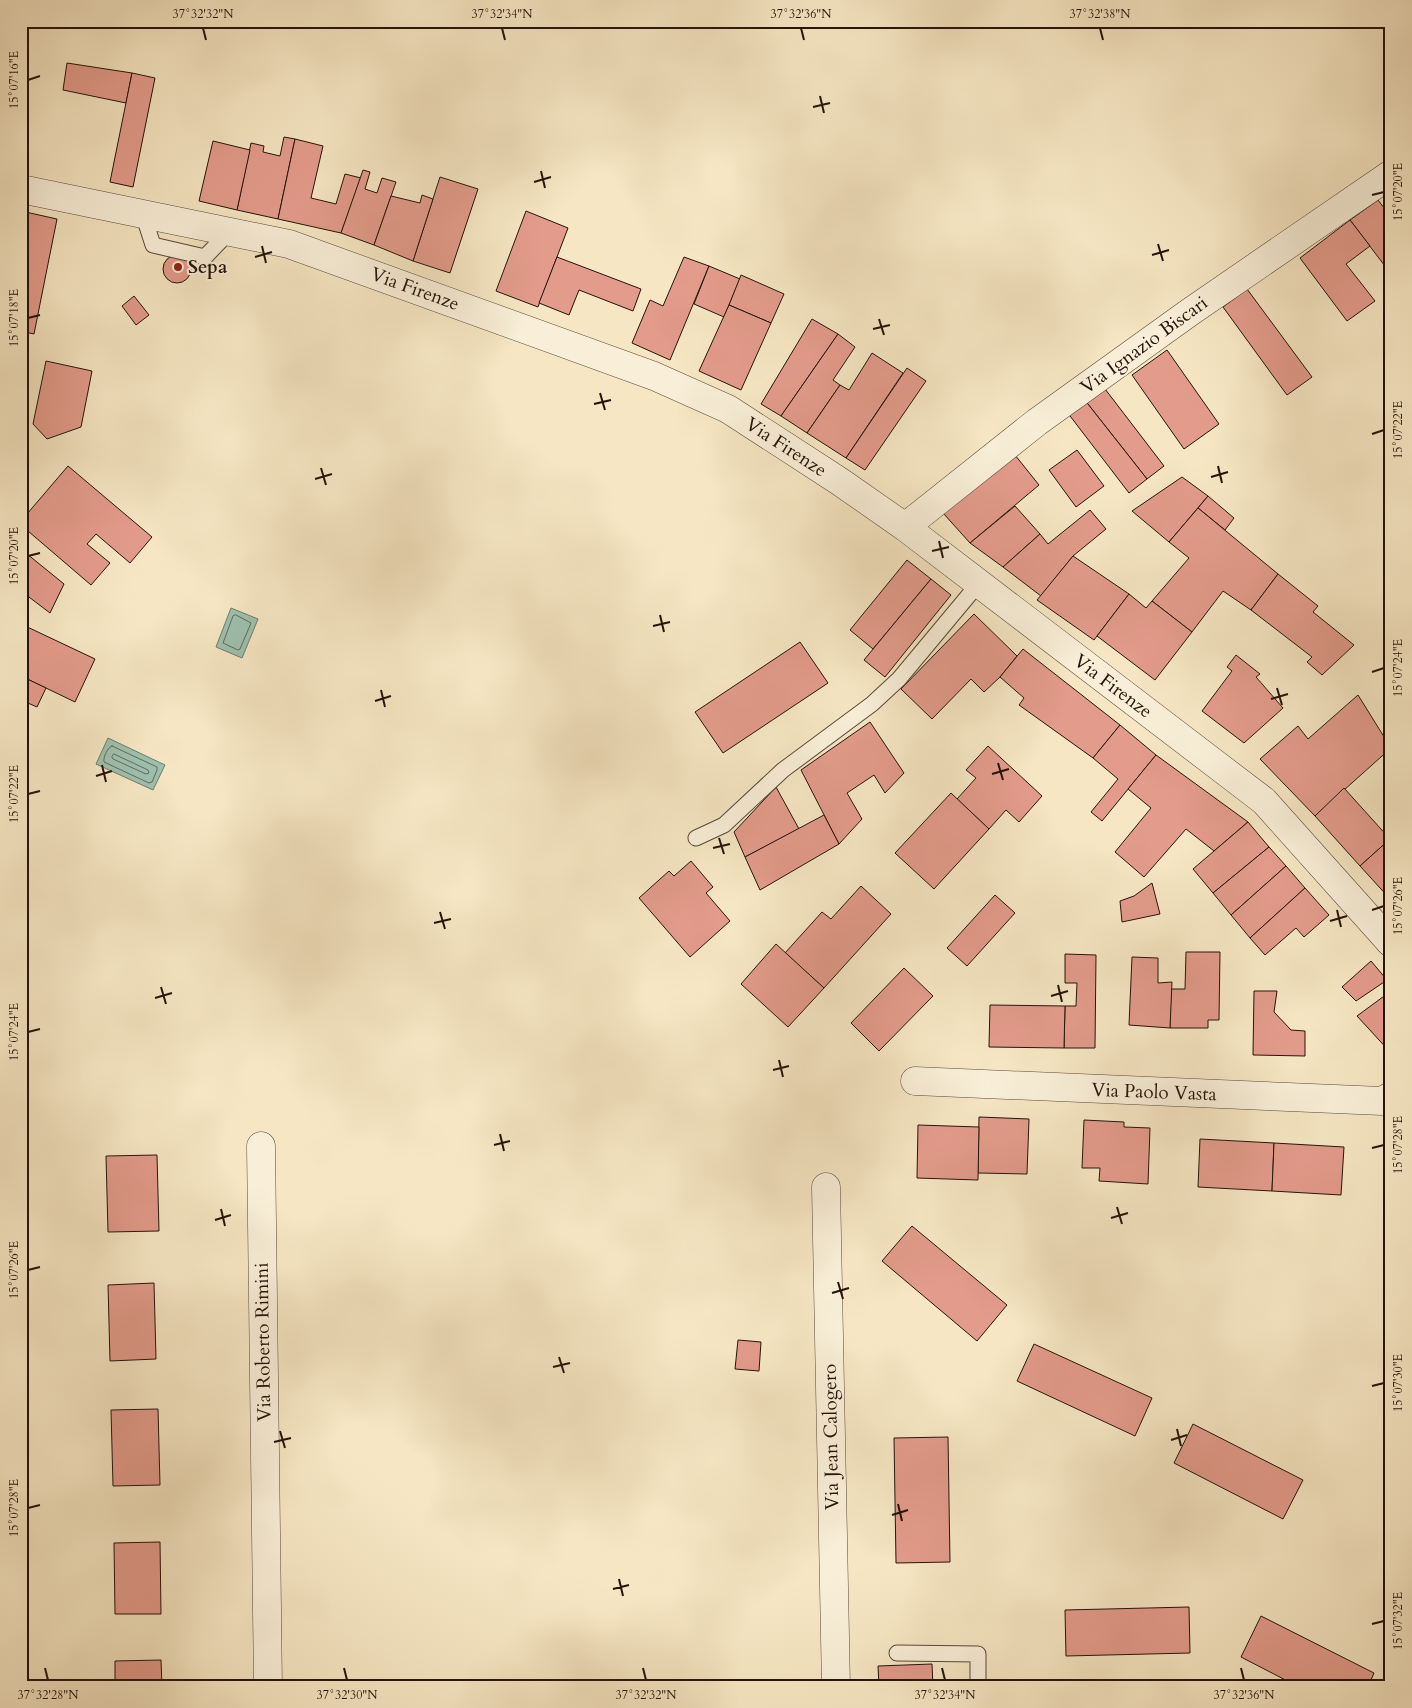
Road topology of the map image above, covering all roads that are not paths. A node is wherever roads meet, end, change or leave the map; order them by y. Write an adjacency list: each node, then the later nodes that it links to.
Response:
1 (1391, 174): 3 (street, Via Ignazio Biscari)
2 (34, 191): 3 (street, Via Firenze)
3 (905, 527): 4 (street, Via Firenze)
4 (980, 584): 5 (lane); 6 (street, Via Firenze)
5 (696, 838)
6 (1391, 943)
7 (915, 1082): 8 (street, Via Paolo Vasta)
8 (1391, 1096)
9 (261, 1146): 12 (street, Via Roberto Rimini)
10 (826, 1187): 13 (street, Via Jean Calogero)
11 (897, 1653): 14 (lane)
12 (268, 1687)
13 (836, 1687)
14 (978, 1687)

